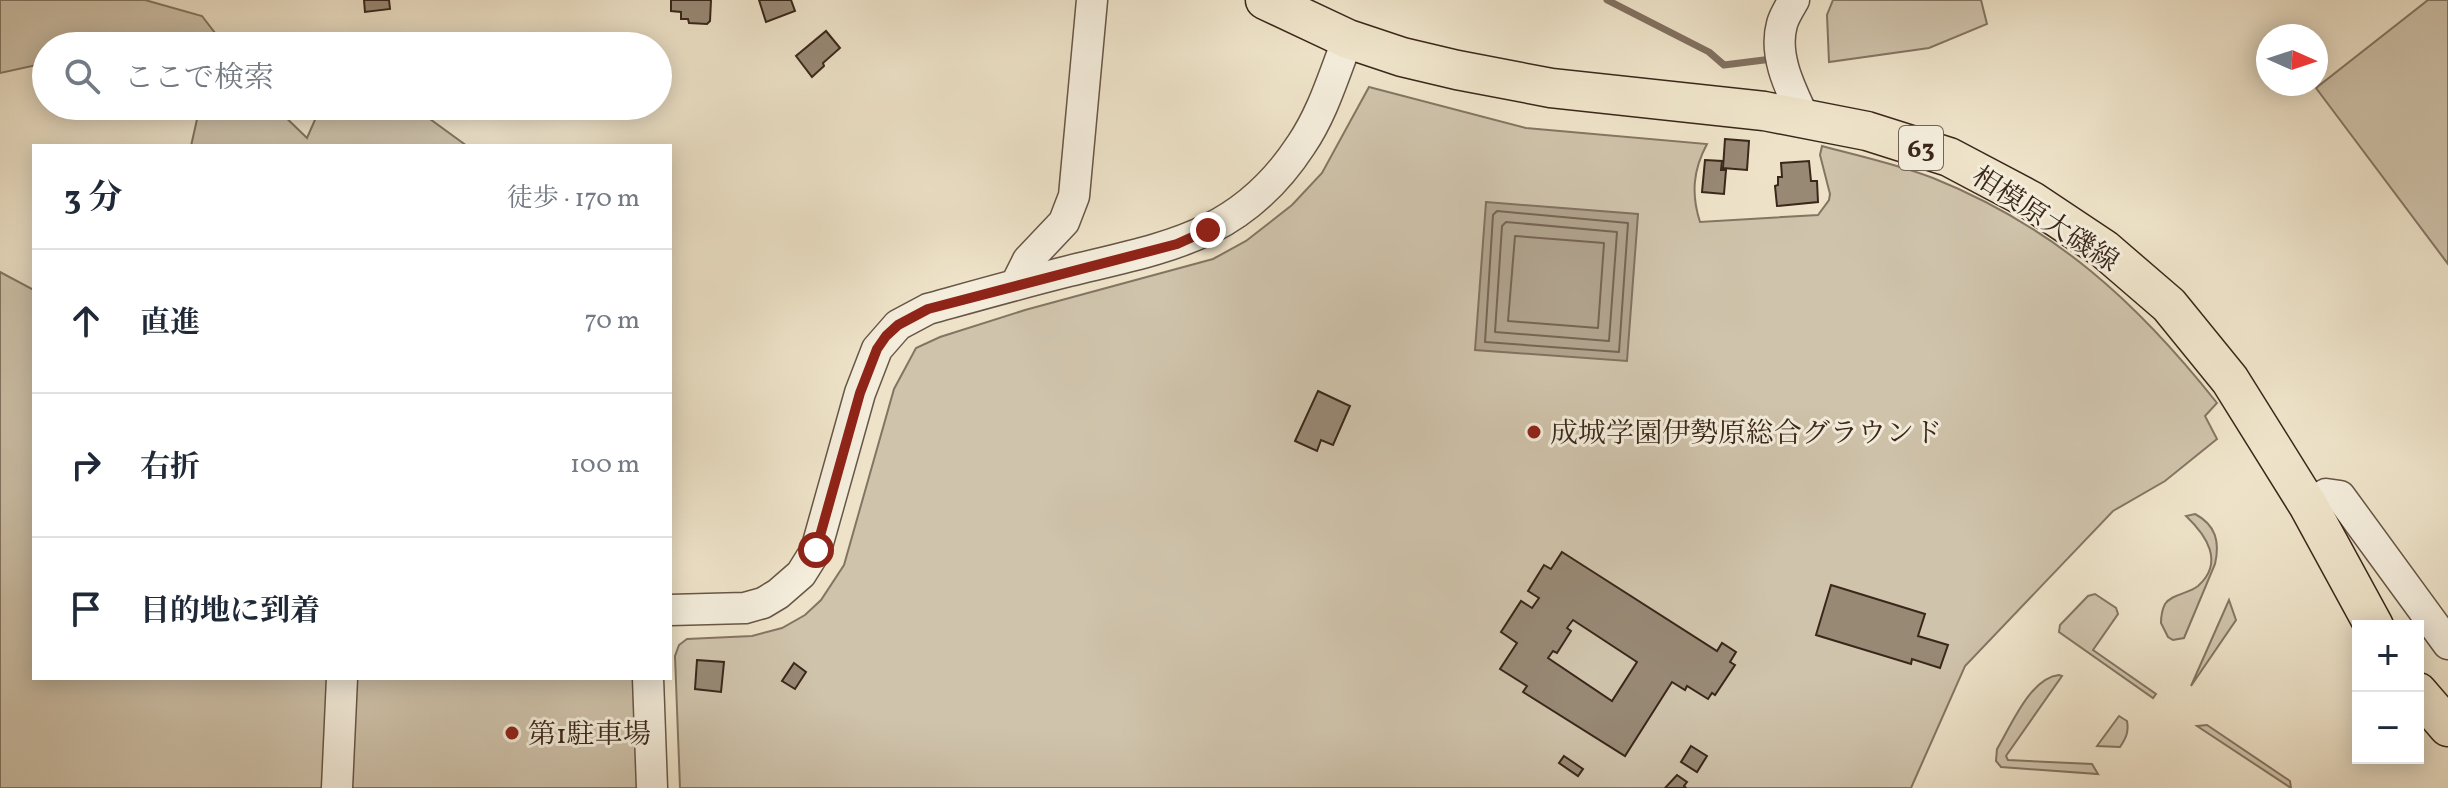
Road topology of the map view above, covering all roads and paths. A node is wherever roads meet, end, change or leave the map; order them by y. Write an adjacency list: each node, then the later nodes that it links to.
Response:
1 (1092, 0): 6 (street)
2 (1265, 0): 4 (main road, 相模原大磯線 / 63)
3 (1794, 0): 5 (street)
4 (1348, 39): 5 (main road, 相模原大磯線 / 63); 6 (street)
5 (1804, 118): 7 (main road, 相模原大磯線 / 63)
6 (1016, 284): 8 (street)
7 (2308, 505): 9 (main road, 相模原大磯線 / 63); 10 (street)
8 (672, 610)
9 (2371, 620)
10 (2448, 644)
11 (342, 680): 15 (street)
12 (648, 680): 16 (street)
13 (2424, 699): 14 (main road)
14 (2448, 727)
15 (337, 788)
16 (652, 788)

